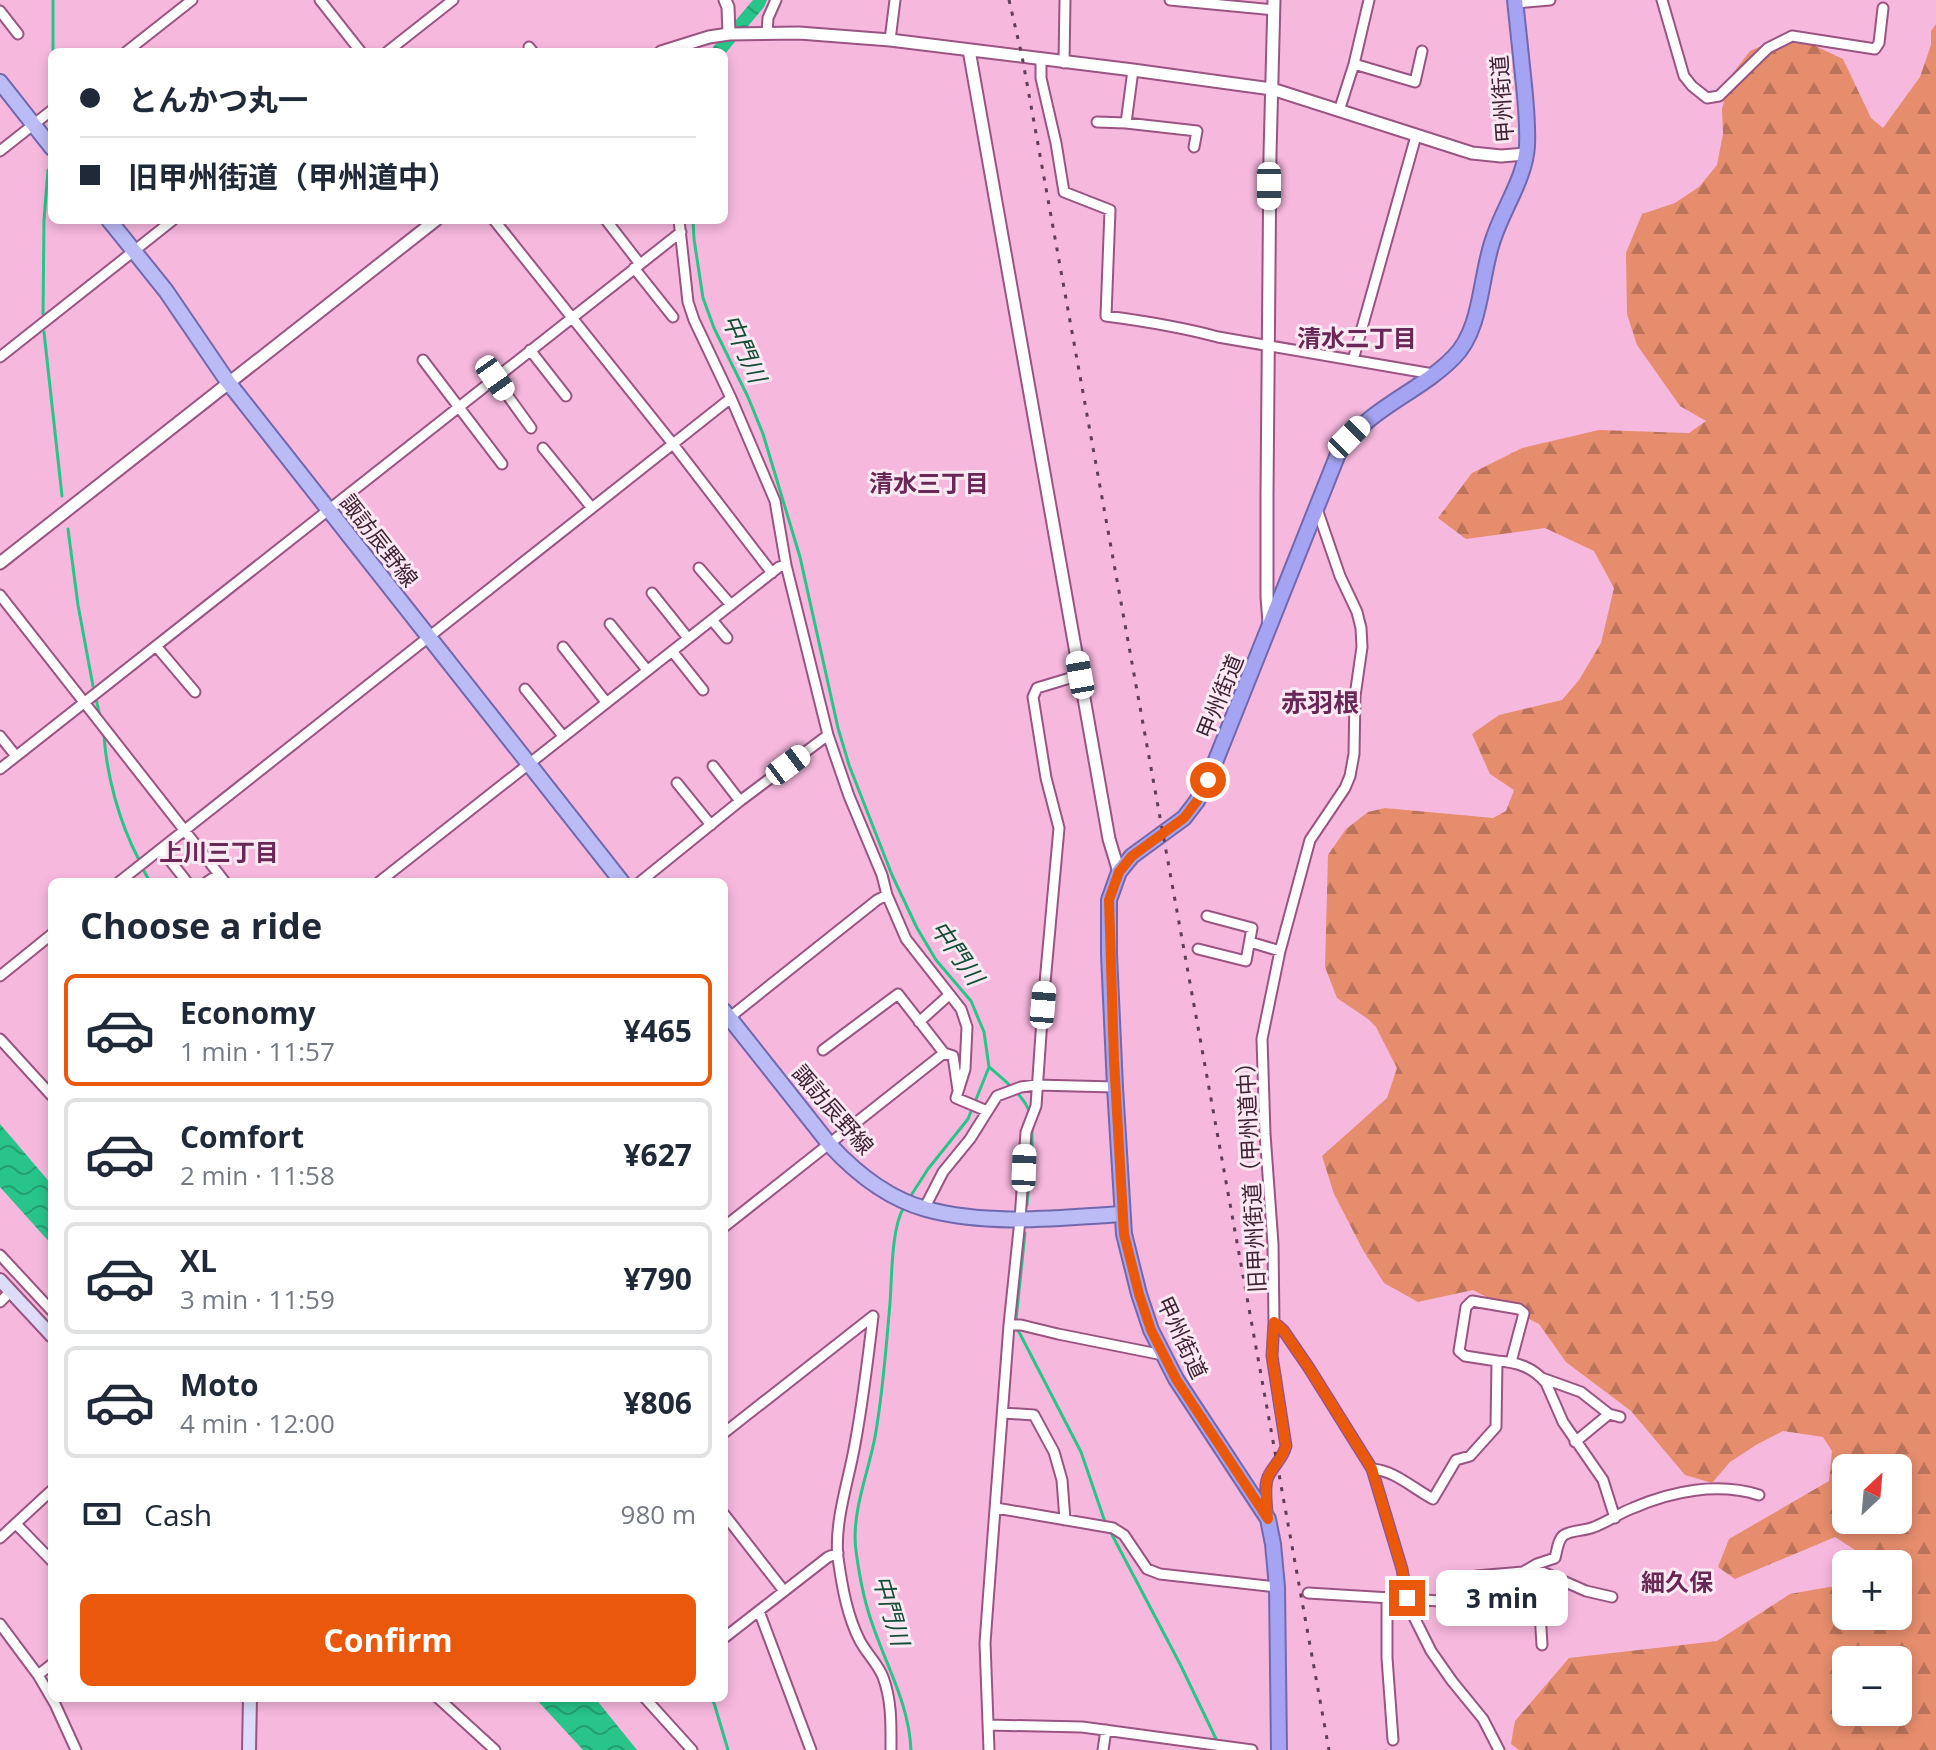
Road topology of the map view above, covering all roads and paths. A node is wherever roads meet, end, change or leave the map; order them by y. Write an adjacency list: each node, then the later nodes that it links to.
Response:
1 (192, 0): 20 (street)
2 (320, 0): 21 (street)
3 (453, 0): 22 (street)
4 (776, 0): 16 (street)
5 (895, 0): 19 (street)
6 (1065, 0): 27 (street)
7 (1170, 0): 13 (street)
8 (1369, 0): 28 (street)
9 (1550, 0): 12 (street)
10 (1662, 0): 14 (street)
11 (730, 2): 18 (street)
12 (1515, 2): 41 (highway, 甲州街道)
13 (1274, 5): 31 (street)
14 (1883, 8)
15 (0, 11): 17 (street)
16 (767, 33): 18 (street); 19 (street)
17 (18, 34)
18 (729, 34): 23 (street)
19 (890, 40): 24 (street)
20 (131, 48)
21 (358, 48)
22 (392, 48)
23 (686, 48)
24 (969, 50): 26 (street); 88 (street)
25 (1422, 51): 28 (street)
26 (1041, 59): 27 (street); 53 (street)
27 (1064, 63): 29 (street)
28 (1354, 64): 32 (street)
29 (1133, 70): 31 (street); 35 (street)
30 (0, 82): 36 (main road)
31 (1272, 89): 32 (street); 53 (street)
32 (1339, 111): 37 (street)
33 (48, 113): 36 (street)
34 (1097, 122): 35 (street)
35 (1126, 123): 39 (street)
36 (33, 125): 38 (main road); 40 (street)
37 (1416, 136): 41 (street); 57 (street)
38 (48, 143)
39 (1194, 147)
40 (0, 151)
41 (1526, 154): 58 (highway, 甲州街道)
42 (112, 224): 49 (main road, 諏訪辰野線)
43 (168, 224): 49 (street)
44 (431, 224): 60 (street)
45 (497, 224): 51 (street)
46 (609, 224): 50 (street)
47 (680, 224): 48 (street)
48 (681, 232): 50 (street); 62 (street)
49 (134, 252): 55 (street); 60 (main road, 諏訪辰野線)
50 (637, 266): 51 (street); 52 (street)
51 (572, 317): 54 (street); 65 (street)
52 (673, 317)
53 (1269, 345): 57 (street); 80 (street)
54 (530, 350): 59 (street); 61 (street)
55 (0, 357)
56 (423, 360): 63 (street)
57 (1353, 360): 58 (street)
58 (1433, 374): 69 (highway, 甲州街道)
59 (495, 378): 63 (street); 64 (street)
60 (228, 382): 70 (main road, 諏訪辰野線); 71 (street)
61 (566, 396)
62 (731, 398): 65 (street); 72 (street)
63 (459, 407): 67 (street); 70 (street)
64 (531, 428)
65 (673, 444): 68 (street); 74 (street)
66 (543, 448): 68 (street)
67 (502, 464)
68 (592, 508): 81 (street)
69 (1317, 509): 80 (highway, 甲州街道); 118 (street, 旧甲州街道（甲州道中）)
70 (329, 510): 81 (main road, 諏訪辰野線); 84 (street)
71 (0, 563)
72 (786, 565): 74 (street); 94 (street)
73 (699, 568): 77 (street)
74 (772, 573): 77 (street)
75 (652, 593): 82 (street)
76 (0, 595): 92 (street)
77 (731, 605): 78 (street)
78 (712, 620): 82 (street); 83 (street)
79 (610, 624): 87 (street)
80 (1270, 628): 106 (highway, 甲州街道)
81 (428, 637): 98 (main road, 諏訪辰野線); 104 (street)
82 (688, 638): 86 (street)
83 (727, 638)
84 (156, 646): 91 (street); 92 (street)
85 (563, 647): 93 (street)
86 (672, 651): 87 (street); 90 (street)
87 (647, 670): 93 (street)
88 (1080, 675): 106 (street); 127 (street)
89 (525, 689): 96 (street)
90 (703, 690)
91 (195, 692)
92 (84, 702): 97 (street); 104 (street)
93 (606, 702): 96 (street)
94 (828, 735): 102 (street); 113 (street)
95 (0, 736): 97 (street)
96 (563, 736): 98 (street)
97 (16, 756): 100 (street)
98 (529, 763): 110 (street); 111 (main road, 諏訪辰野線)
99 (713, 766): 102 (street)
100 (0, 769)
101 (677, 783): 103 (street)
102 (740, 801): 103 (street)
103 (711, 825): 112 (street)
104 (185, 829): 105 (street); 109 (street)
105 (161, 849): 107 (street); 108 (street)
106 (1119, 872): 128 (highway, 甲州街道)
107 (124, 878)
108 (184, 878)
109 (222, 878)
110 (384, 878)
111 (619, 878)
112 (645, 878)
113 (887, 895): 120 (street); 121 (street)
114 (1207, 916): 116 (street)
115 (48, 937): 119 (street)
116 (1250, 942): 117 (street); 118 (street)
117 (1198, 949)
118 (1280, 951): 142 (street, 旧甲州街道（甲州道中）)
119 (0, 976)
120 (949, 995): 123 (street); 130 (street)
121 (728, 1015)
122 (728, 1019): 132 (main road, 諏訪辰野線)
123 (919, 1022): 125 (street); 126 (street)
124 (0, 1039): 129 (street)
125 (823, 1050)
126 (944, 1053): 130 (street); 132 (street)
127 (1036, 1085): 128 (street); 131 (street); 135 (street)
128 (1115, 1087): 134 (highway, 甲州街道)
129 (48, 1091)
130 (960, 1095): 131 (street)
131 (985, 1110): 133 (street)
132 (830, 1145): 133 (main road, 諏訪辰野線); 136 (street)
133 (922, 1208): 135 (main road, 諏訪辰野線)
134 (1122, 1214): 135 (main road, 諏訪辰野線); 145 (highway, 甲州街道)
135 (1020, 1220): 143 (street)
136 (728, 1224)
137 (0, 1255): 141 (street)
138 (0, 1280): 139 (main road)
139 (11, 1291): 140 (street); 144 (main road)
140 (0, 1302)
141 (48, 1307)
142 (1274, 1322): 154 (street, 旧甲州街道（甲州道中）); 160 (street)
143 (1014, 1325): 145 (street); 149 (street)
144 (48, 1332)
145 (1163, 1355): 160 (highway, 甲州街道)
146 (1497, 1361): 147 (street); 147 (street); 154 (street)
147 (1511, 1362): 148 (street)
148 (1542, 1378): 150 (street); 153 (street)
149 (1003, 1413): 157 (street); 161 (street)
150 (1609, 1414): 151 (street); 153 (street)
151 (1620, 1417)
152 (728, 1430): 164 (street)
153 (1575, 1442): 158 (street)
154 (1372, 1469): 172 (street, 旧甲州街道（甲州道中）)
155 (48, 1494): 162 (street)
156 (1759, 1495): 158 (street)
157 (996, 1508): 161 (street); 184 (street)
158 (1615, 1518): 166 (street)
159 (728, 1519): 168 (street)
160 (1268, 1519): 167 (highway, 甲州街道)
161 (1065, 1520): 167 (street)
162 (16, 1524): 163 (street); 165 (street)
163 (0, 1538)
164 (838, 1553): 168 (street); 192 (street)
165 (48, 1557)
166 (1537, 1567): 171 (street); 172 (street); 176 (street)
167 (1277, 1587): 196 (highway, 甲州街道)
168 (784, 1591): 173 (street)
169 (1308, 1593): 170 (street)
170 (1387, 1597): 172 (street); 186 (street)
171 (1612, 1597)
172 (1407, 1598): 197 (street, 旧甲州街道（甲州道中）)
173 (759, 1611): 175 (street); 191 (street)
174 (0, 1624): 178 (street)
175 (728, 1635)
176 (1542, 1645)
177 (48, 1667): 178 (street)
178 (38, 1675): 179 (street)
179 (48, 1692)
180 (54, 1702): 187 (street)
181 (250, 1702): 188 (main road)
182 (442, 1702): 189 (street)
183 (649, 1702): 190 (street)
184 (988, 1725): 185 (street); 193 (street)
185 (1106, 1730): 194 (street); 195 (street)
186 (1393, 1740)
187 (76, 1750)
188 (249, 1750)
189 (495, 1750)
190 (692, 1750)
191 (811, 1750)
192 (891, 1750)
193 (989, 1750)
194 (1103, 1750)
195 (1252, 1750)
196 (1279, 1750)
197 (1499, 1750)

